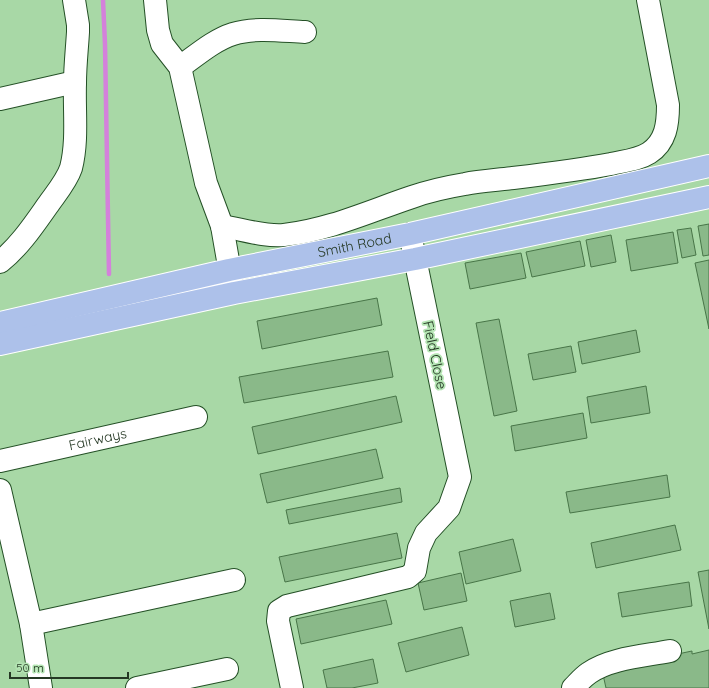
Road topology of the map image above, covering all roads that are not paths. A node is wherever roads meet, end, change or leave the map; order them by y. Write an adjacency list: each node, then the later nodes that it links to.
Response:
1 (155, 0): 5 (street)
2 (648, 0): 10 (street)
3 (73, 1): 6 (street)
4 (305, 32): 5 (street)
5 (180, 67): 10 (street)
6 (75, 82): 7 (street); 13 (street)
7 (0, 99)
8 (709, 166): 11 (main road, Smith Road)
9 (709, 197): 12 (main road, Smith Road)
10 (222, 226): 14 (street)
11 (410, 234): 12 (street, Field Close); 14 (main road, Smith Road)
12 (415, 259): 15 (main road, Smith Road); 28 (street, Field Close)
13 (0, 262)
14 (229, 270): 15 (street); 16 (main road, Smith Road)
15 (234, 293): 17 (main road, Smith Road)
16 (0, 323)
17 (0, 344)
18 (196, 417): 19 (street, Fairways)
19 (0, 461)
20 (0, 490): 22 (street)
21 (234, 580): 22 (street)
22 (30, 624): 26 (street)
23 (670, 651): 29 (street)
24 (227, 669): 25 (street)
25 (176, 684): 27 (street)
26 (40, 688)
27 (137, 688)
28 (292, 688)
29 (573, 688)

